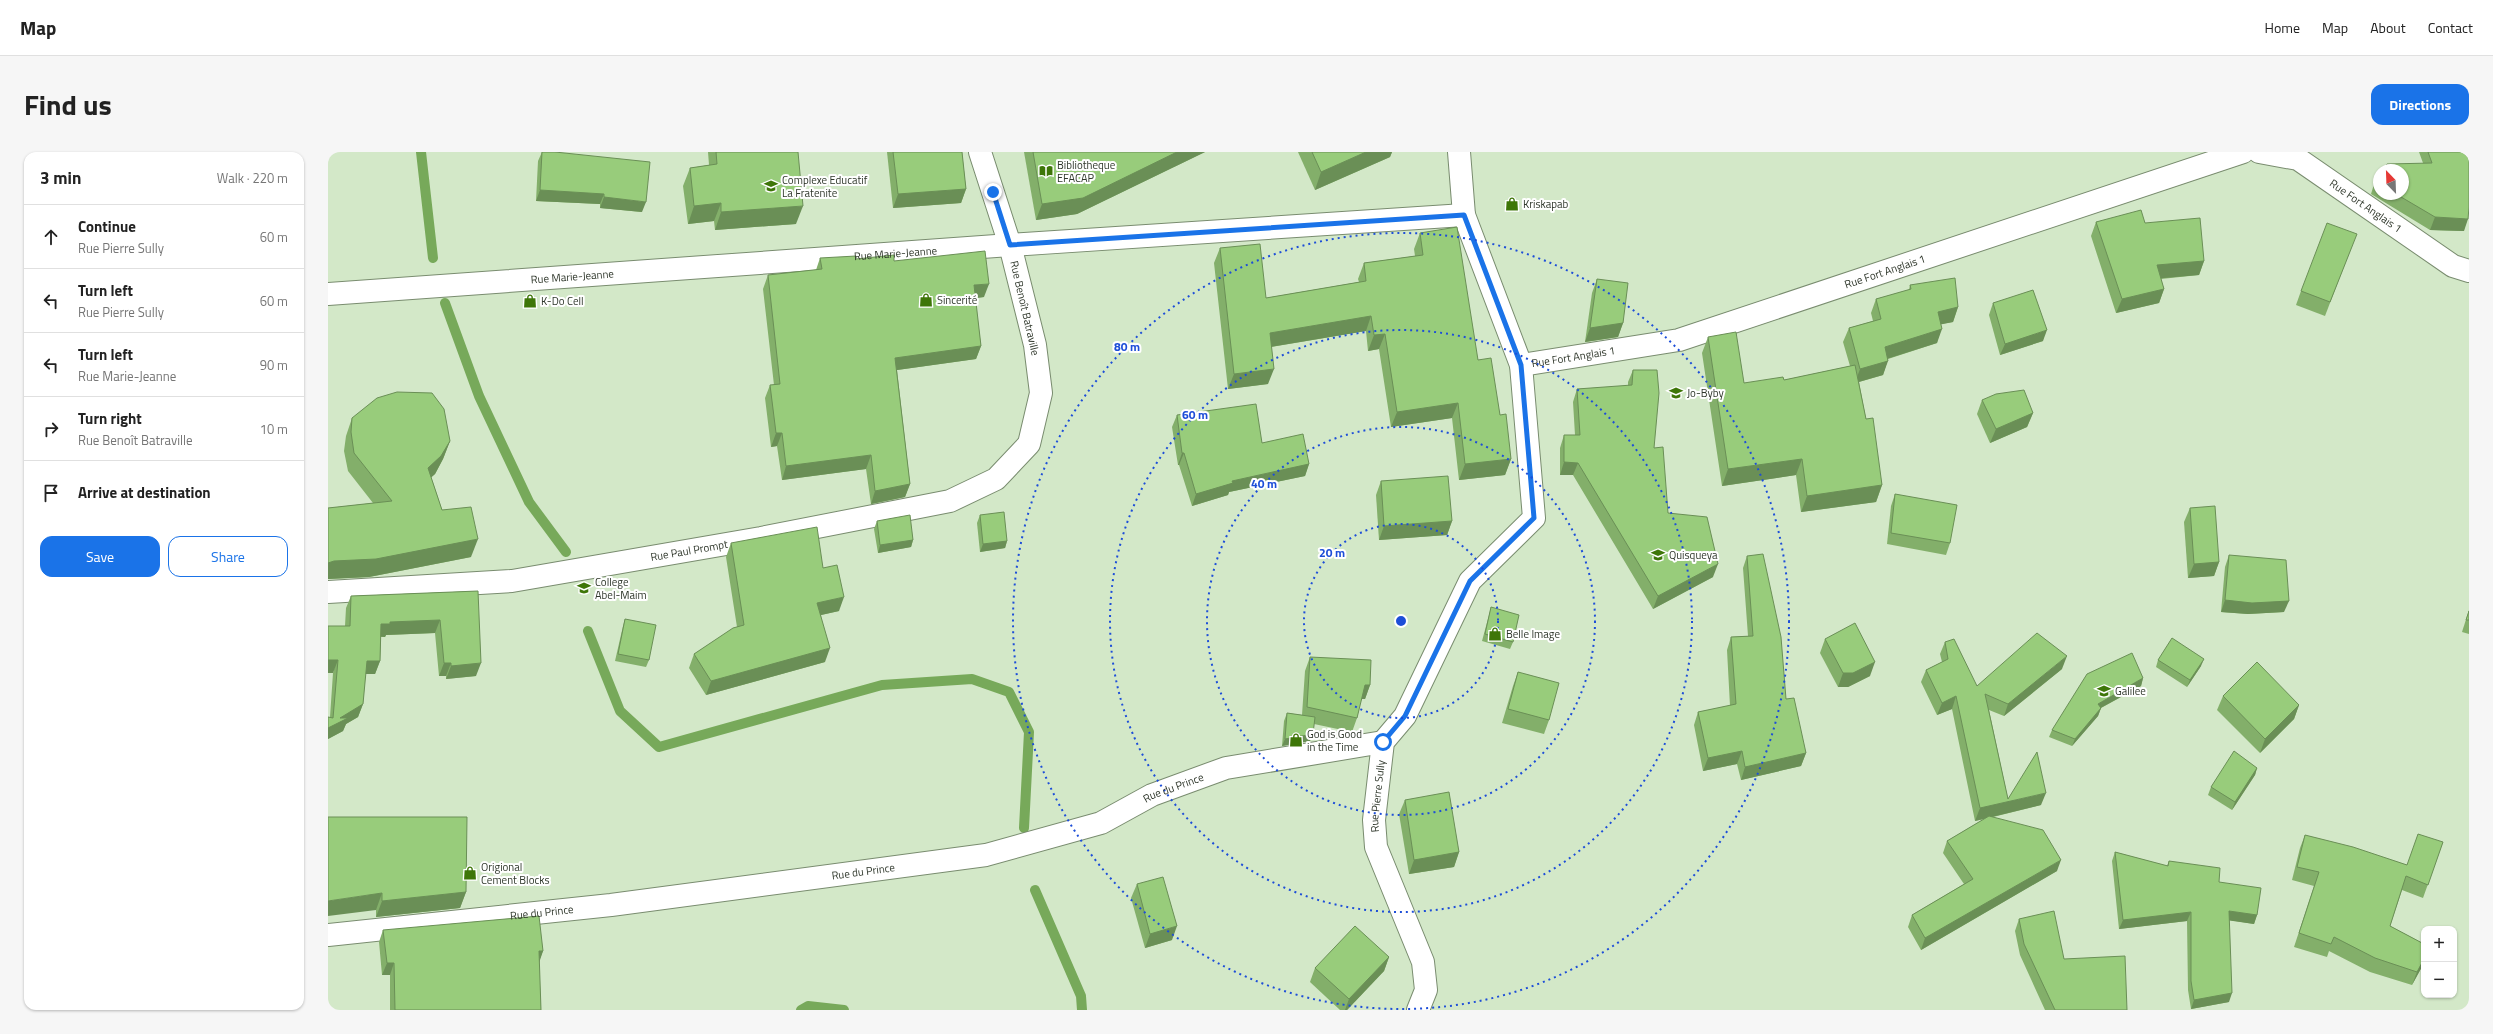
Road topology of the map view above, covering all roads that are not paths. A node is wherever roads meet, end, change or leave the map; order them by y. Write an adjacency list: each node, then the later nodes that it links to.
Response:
1 (980, 152): 6 (street, Rue Benoît Batraville)
2 (1459, 152): 5 (street)
3 (2243, 152): 9 (street, Rue Fort Anglais 1)
4 (2258, 152): 7 (street, Rue Fort Anglais 1)
5 (1464, 215): 6 (street, Rue Marie-Jeanne); 9 (street)
6 (1010, 245): 8 (street, Rue Marie-Jeanne); 10 (street, Rue Benoît Batraville)
7 (2469, 271)
8 (328, 294)
9 (1521, 365): 12 (street)
10 (1029, 444): 11 (street, Rue Paul Prompt)
11 (328, 592)
12 (1383, 742): 13 (street, Rue du Prince); 14 (street, Rue Pierre Sully)
13 (328, 935)
14 (1418, 1010)

